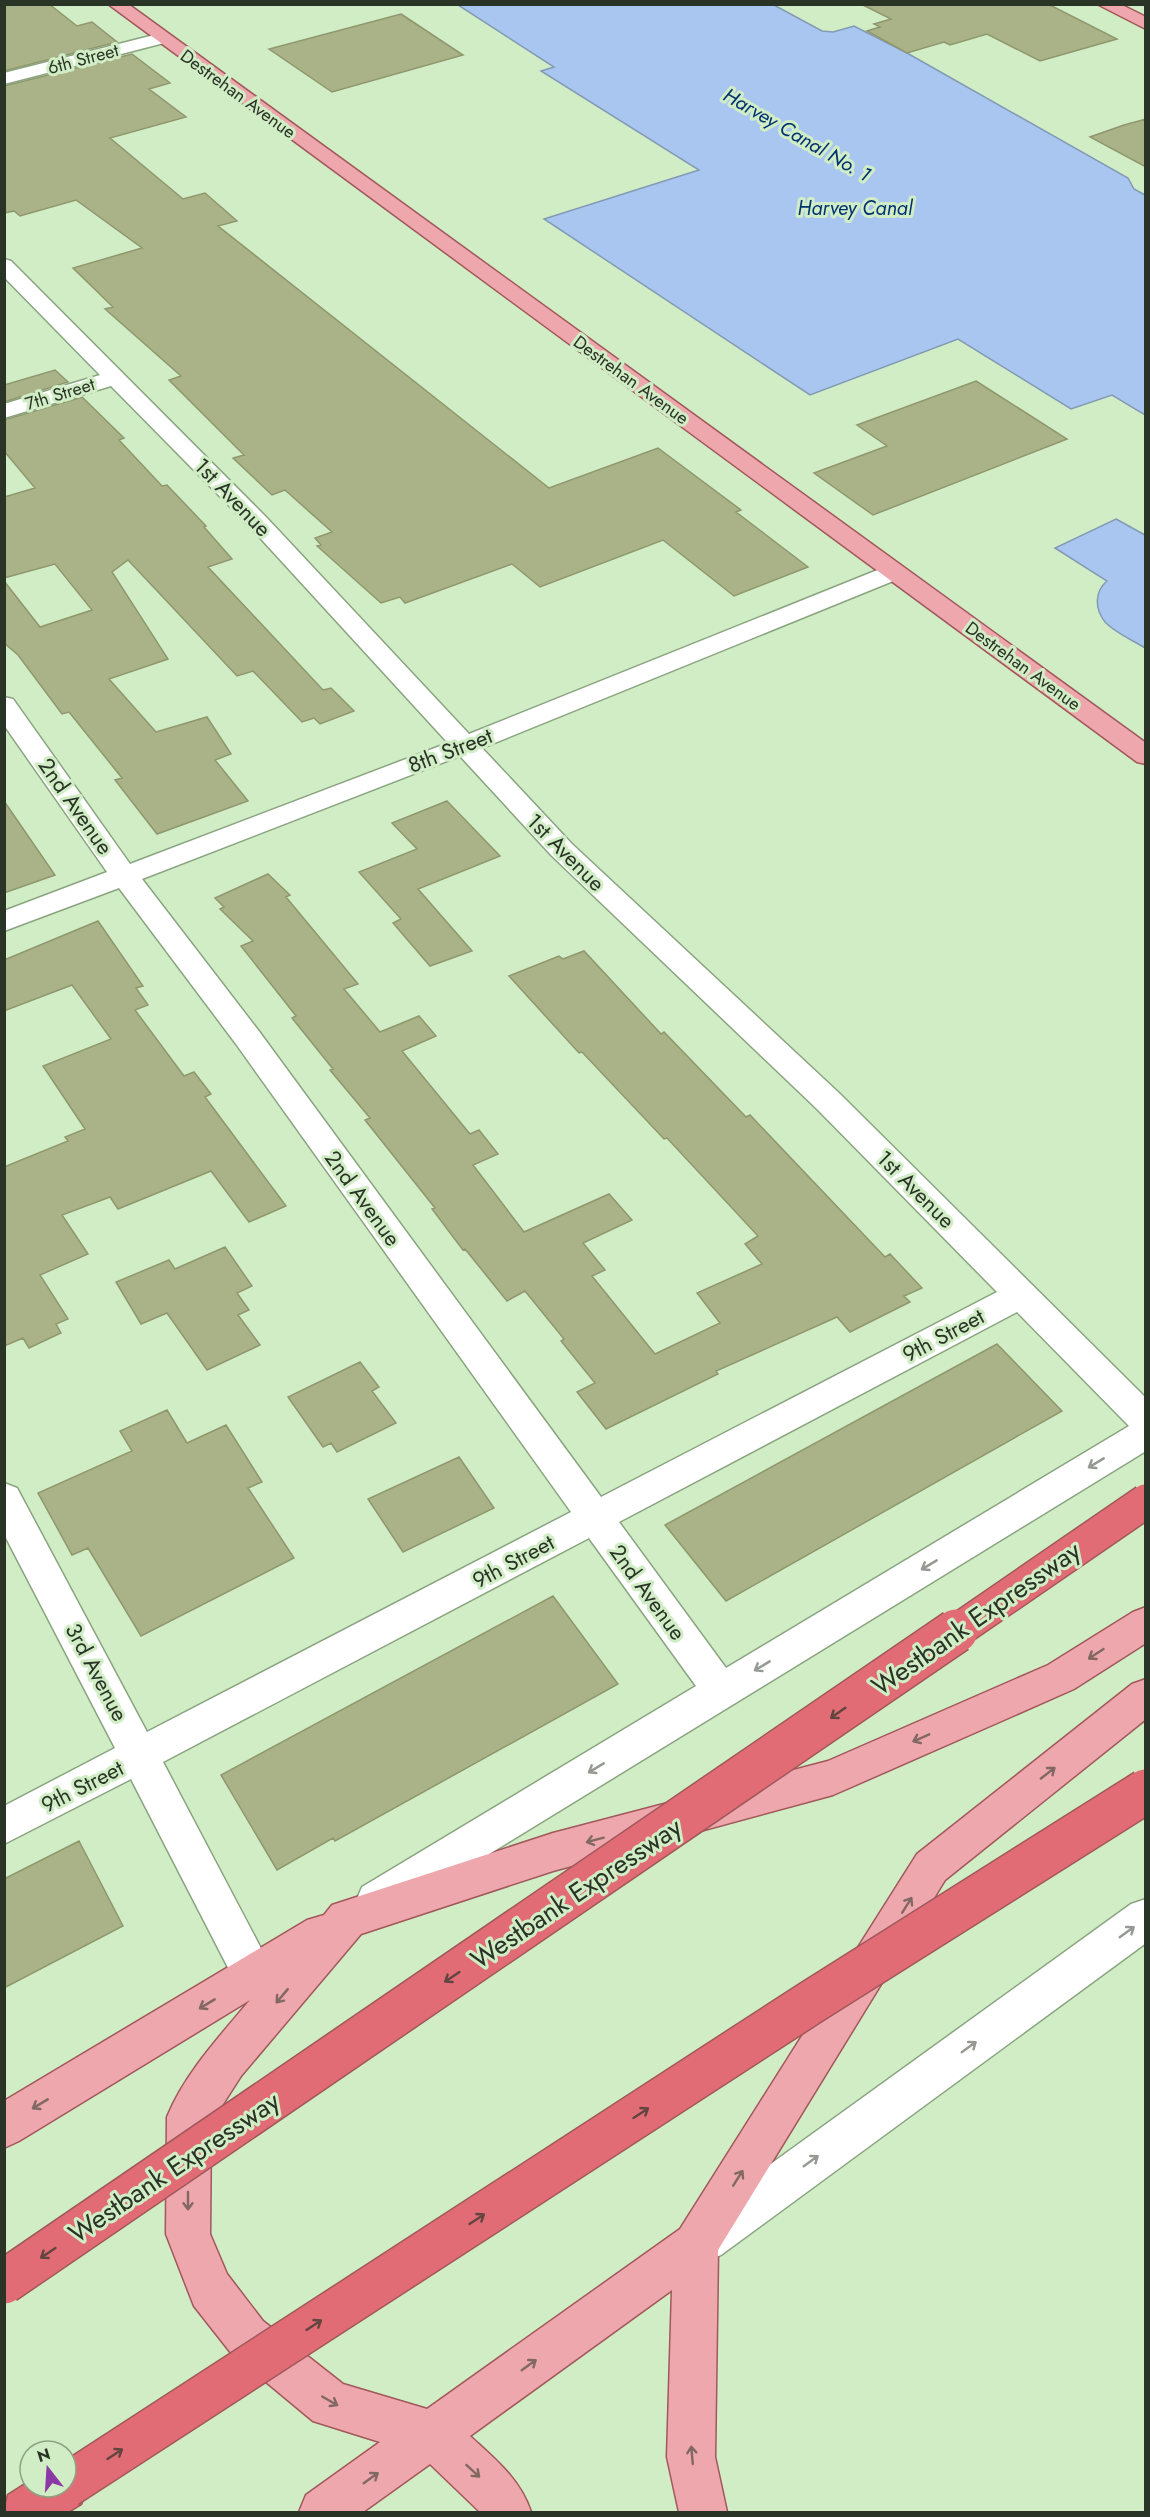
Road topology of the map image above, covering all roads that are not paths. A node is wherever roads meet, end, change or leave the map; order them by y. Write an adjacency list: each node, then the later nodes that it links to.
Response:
1 (116, 4): 4 (main road, Destrehan Avenue)
2 (1104, 4): 3 (main road)
3 (1146, 24)
4 (162, 38): 5 (street, 6th Street); 9 (main road, Destrehan Avenue)
5 (4, 79)
6 (4, 264): 7 (street, 1st Avenue)
7 (116, 377): 8 (street, 7th Street); 11 (street, 1st Avenue)
8 (4, 411)
9 (894, 572): 11 (street, 8th Street); 12 (main road, Destrehan Avenue)
10 (4, 705): 13 (street, 2nd Avenue)
11 (463, 746): 13 (street, 8th Street); 15 (street, 1st Avenue)
12 (1146, 756)
13 (124, 876): 14 (street, 8th Street); 20 (street, 2nd Avenue)
14 (4, 922)
15 (1021, 1295): 16 (street, 1st Avenue); 20 (street, 9th Street)
16 (1146, 1421)
17 (1146, 1433): 22 (street, one-way to 22)
18 (4, 1498): 24 (street, 3rd Avenue)
19 (1146, 1501): 32 (highway, Westbank Expressway, one-way to 32, bridge)
20 (594, 1519): 22 (street, 2nd Avenue); 24 (street, 9th Street)
21 (1146, 1623): 28 (main road, one-way to 28)
22 (721, 1691): 28 (street, one-way to 28)
23 (1146, 1696): 31 (main road, one-way to 23)
24 (141, 1756): 26 (street, 9th Street); 29 (street, 3rd Avenue)
25 (1146, 1791): 34 (highway, one-way to 25, bridge)
26 (4, 1826)
27 (1146, 1918): 31 (street, one-way to 27)
28 (347, 1919): 29 (main road); 33 (main road, one-way to 33)
29 (254, 1975): 30 (main road, one-way to 30)
30 (4, 2126)
31 (696, 2245): 33 (main road, one-way to 31); 39 (main road, one-way to 31)
32 (4, 2282)
33 (433, 2434): 37 (main road, one-way to 33); 38 (main road, one-way to 38)
34 (78, 2478)
35 (45, 2499): 36 (highway)
36 (25, 2512)
37 (323, 2512)
38 (507, 2512)
39 (703, 2512)

